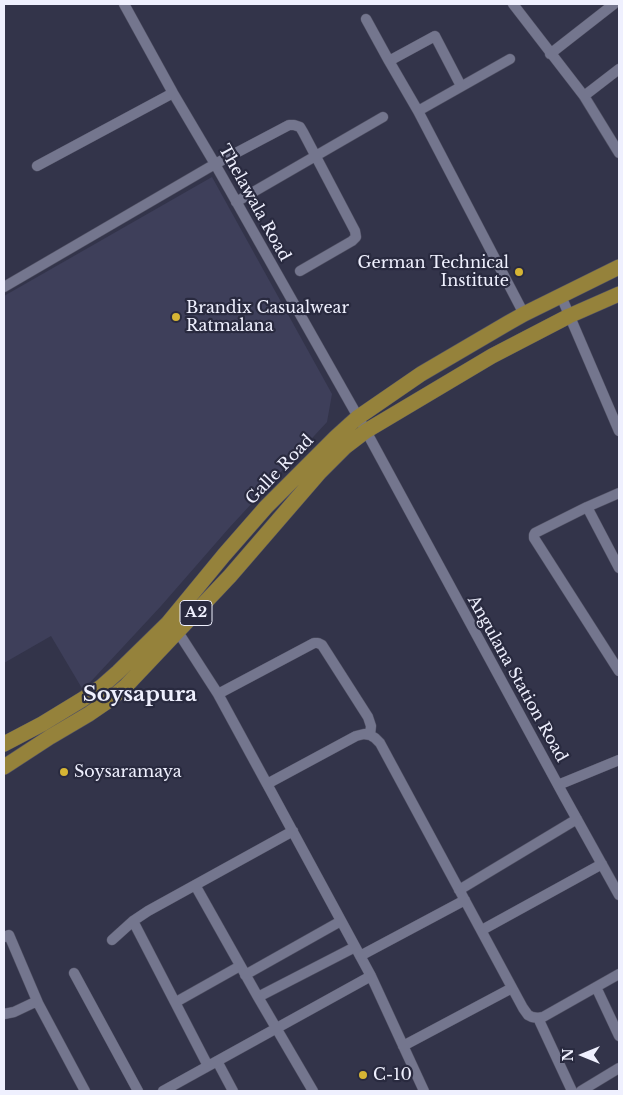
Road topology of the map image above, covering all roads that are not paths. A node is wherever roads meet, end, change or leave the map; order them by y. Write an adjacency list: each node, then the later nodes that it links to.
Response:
1 (124, 4): 10 (street, Thelawala Road)
2 (513, 4): 5 (street)
3 (614, 4): 5 (street)
4 (366, 19): 7 (street)
5 (550, 54): 11 (street)
6 (510, 59): 9 (street)
7 (389, 62): 9 (street); 12 (street)
8 (619, 69): 11 (street)
9 (461, 86): 12 (street)
10 (173, 93): 16 (street, Thelawala Road); 17 (street)
11 (584, 96): 14 (street)
12 (418, 111): 24 (street)
13 (382, 117): 15 (street)
14 (619, 152)
15 (316, 156): 16 (street); 18 (street); 20 (street)
16 (215, 164): 18 (street, Thelawala Road); 21 (street)
17 (37, 166)
18 (236, 202): 26 (street, Thelawala Road)
19 (619, 267): 23 (highway, Galle Road / A2)
20 (300, 271)
21 (4, 287)
22 (619, 294): 25 (highway, Galle Road / A2)
23 (561, 296): 24 (highway, Galle Road / A2); 25 (street)
24 (524, 314): 26 (highway, Galle Road / A2)
25 (569, 316): 27 (street); 28 (highway, Galle Road / A2)
26 (357, 418): 28 (street); 32 (highway, Galle Road / A2)
27 (619, 431)
28 (366, 432): 32 (highway, Galle Road / A2); 40 (street, Angulana Station Road)
29 (619, 492): 30 (street)
30 (587, 507): 31 (street); 33 (street)
31 (619, 568)
32 (173, 628): 34 (street); 36 (highway, Galle Road / A2); 38 (highway, Galle Road / A2)
33 (619, 671)
34 (218, 694): 35 (street); 39 (street)
35 (370, 735): 39 (street); 45 (street)
36 (4, 744)
37 (619, 760): 40 (street)
38 (4, 767)
39 (267, 784): 42 (street)
40 (558, 785): 41 (street, Angulana Station Road)
41 (576, 819): 43 (street, Angulana Station Road); 45 (street)
42 (293, 831): 44 (street); 49 (street)
43 (602, 864): 46 (street, Angulana Station Road); 50 (street)
44 (195, 885): 48 (street); 55 (street)
45 (459, 890): 47 (street)
46 (619, 895)
47 (465, 900): 50 (street); 54 (street)
48 (134, 921): 52 (street); 62 (street)
49 (341, 921): 53 (street); 55 (street)
50 (482, 930): 60 (street)
51 (4, 937): 63 (street)
52 (112, 940)
53 (355, 947): 54 (street); 61 (street)
54 (360, 956): 58 (street)
55 (243, 970): 61 (street); 62 (street)
56 (74, 973): 73 (street)
57 (619, 974): 59 (street)
58 (371, 976): 66 (street); 68 (street)
59 (596, 987): 65 (street); 67 (street)
60 (512, 988): 65 (street); 68 (street)
61 (258, 997): 66 (street)
62 (176, 1002): 69 (street)
63 (38, 1003): 64 (street); 72 (street)
64 (4, 1014)
65 (538, 1018): 77 (street)
66 (276, 1029): 69 (street); 76 (street)
67 (619, 1036)
68 (403, 1046): 71 (street)
69 (213, 1064): 74 (street); 75 (street)
70 (619, 1068): 78 (street)
71 (420, 1090)
72 (85, 1091)
73 (138, 1091)
74 (163, 1091)
75 (232, 1091)
76 (313, 1091)
77 (572, 1091)
78 (581, 1091)

